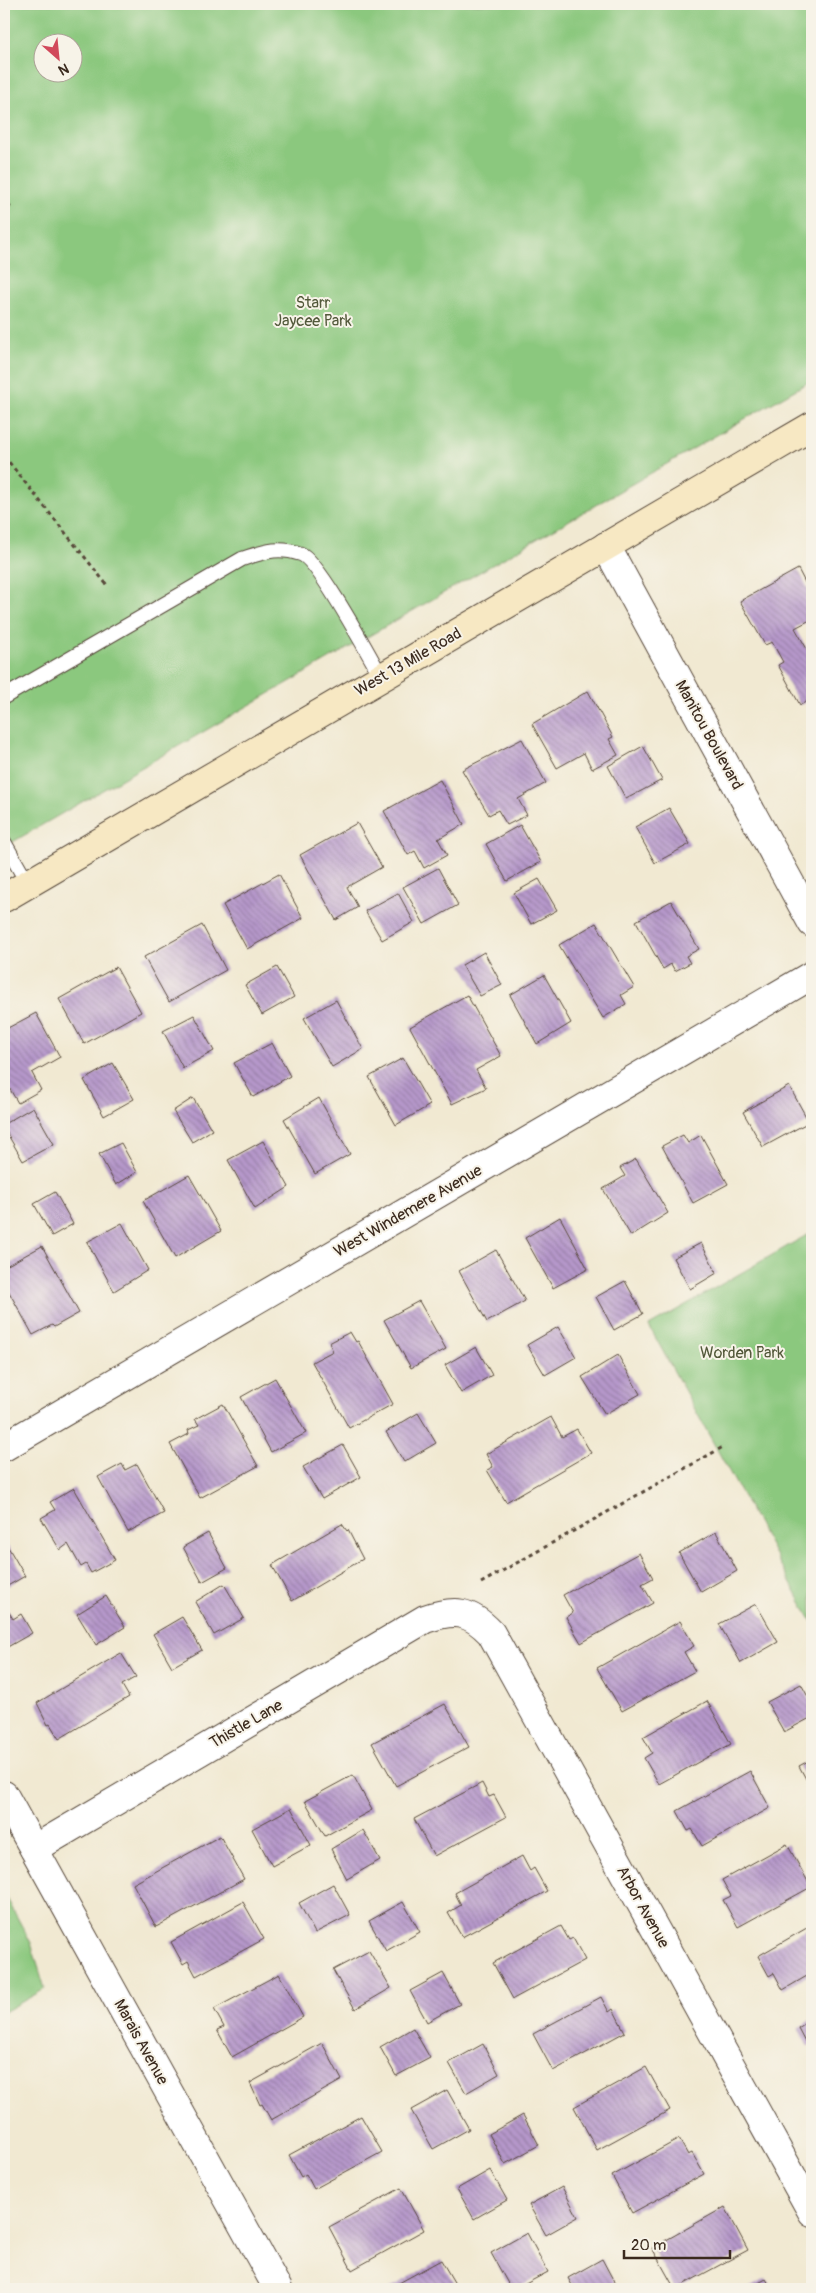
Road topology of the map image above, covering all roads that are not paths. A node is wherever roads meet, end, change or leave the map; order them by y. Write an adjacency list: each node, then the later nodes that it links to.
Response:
1 (812, 426): 2 (main road, West 13 Mile Road)
2 (606, 546): 3 (main road, West 13 Mile Road); 8 (street, Manitou Boulevard)
3 (382, 678): 4 (lane); 6 (main road, West 13 Mile Road)
4 (4, 697)
5 (4, 842): 6 (lane)
6 (28, 884): 7 (main road, West 13 Mile Road)
7 (4, 898)
8 (812, 923)
9 (812, 975): 10 (street, West Windemere Avenue)
10 (4, 1447)
11 (463, 1612): 13 (street, Thistle Lane); 14 (street, Arbor Avenue)
12 (4, 1795): 13 (street, Marais Avenue)
13 (34, 1849): 15 (street, Marais Avenue)
14 (812, 2212)
15 (278, 2289)

